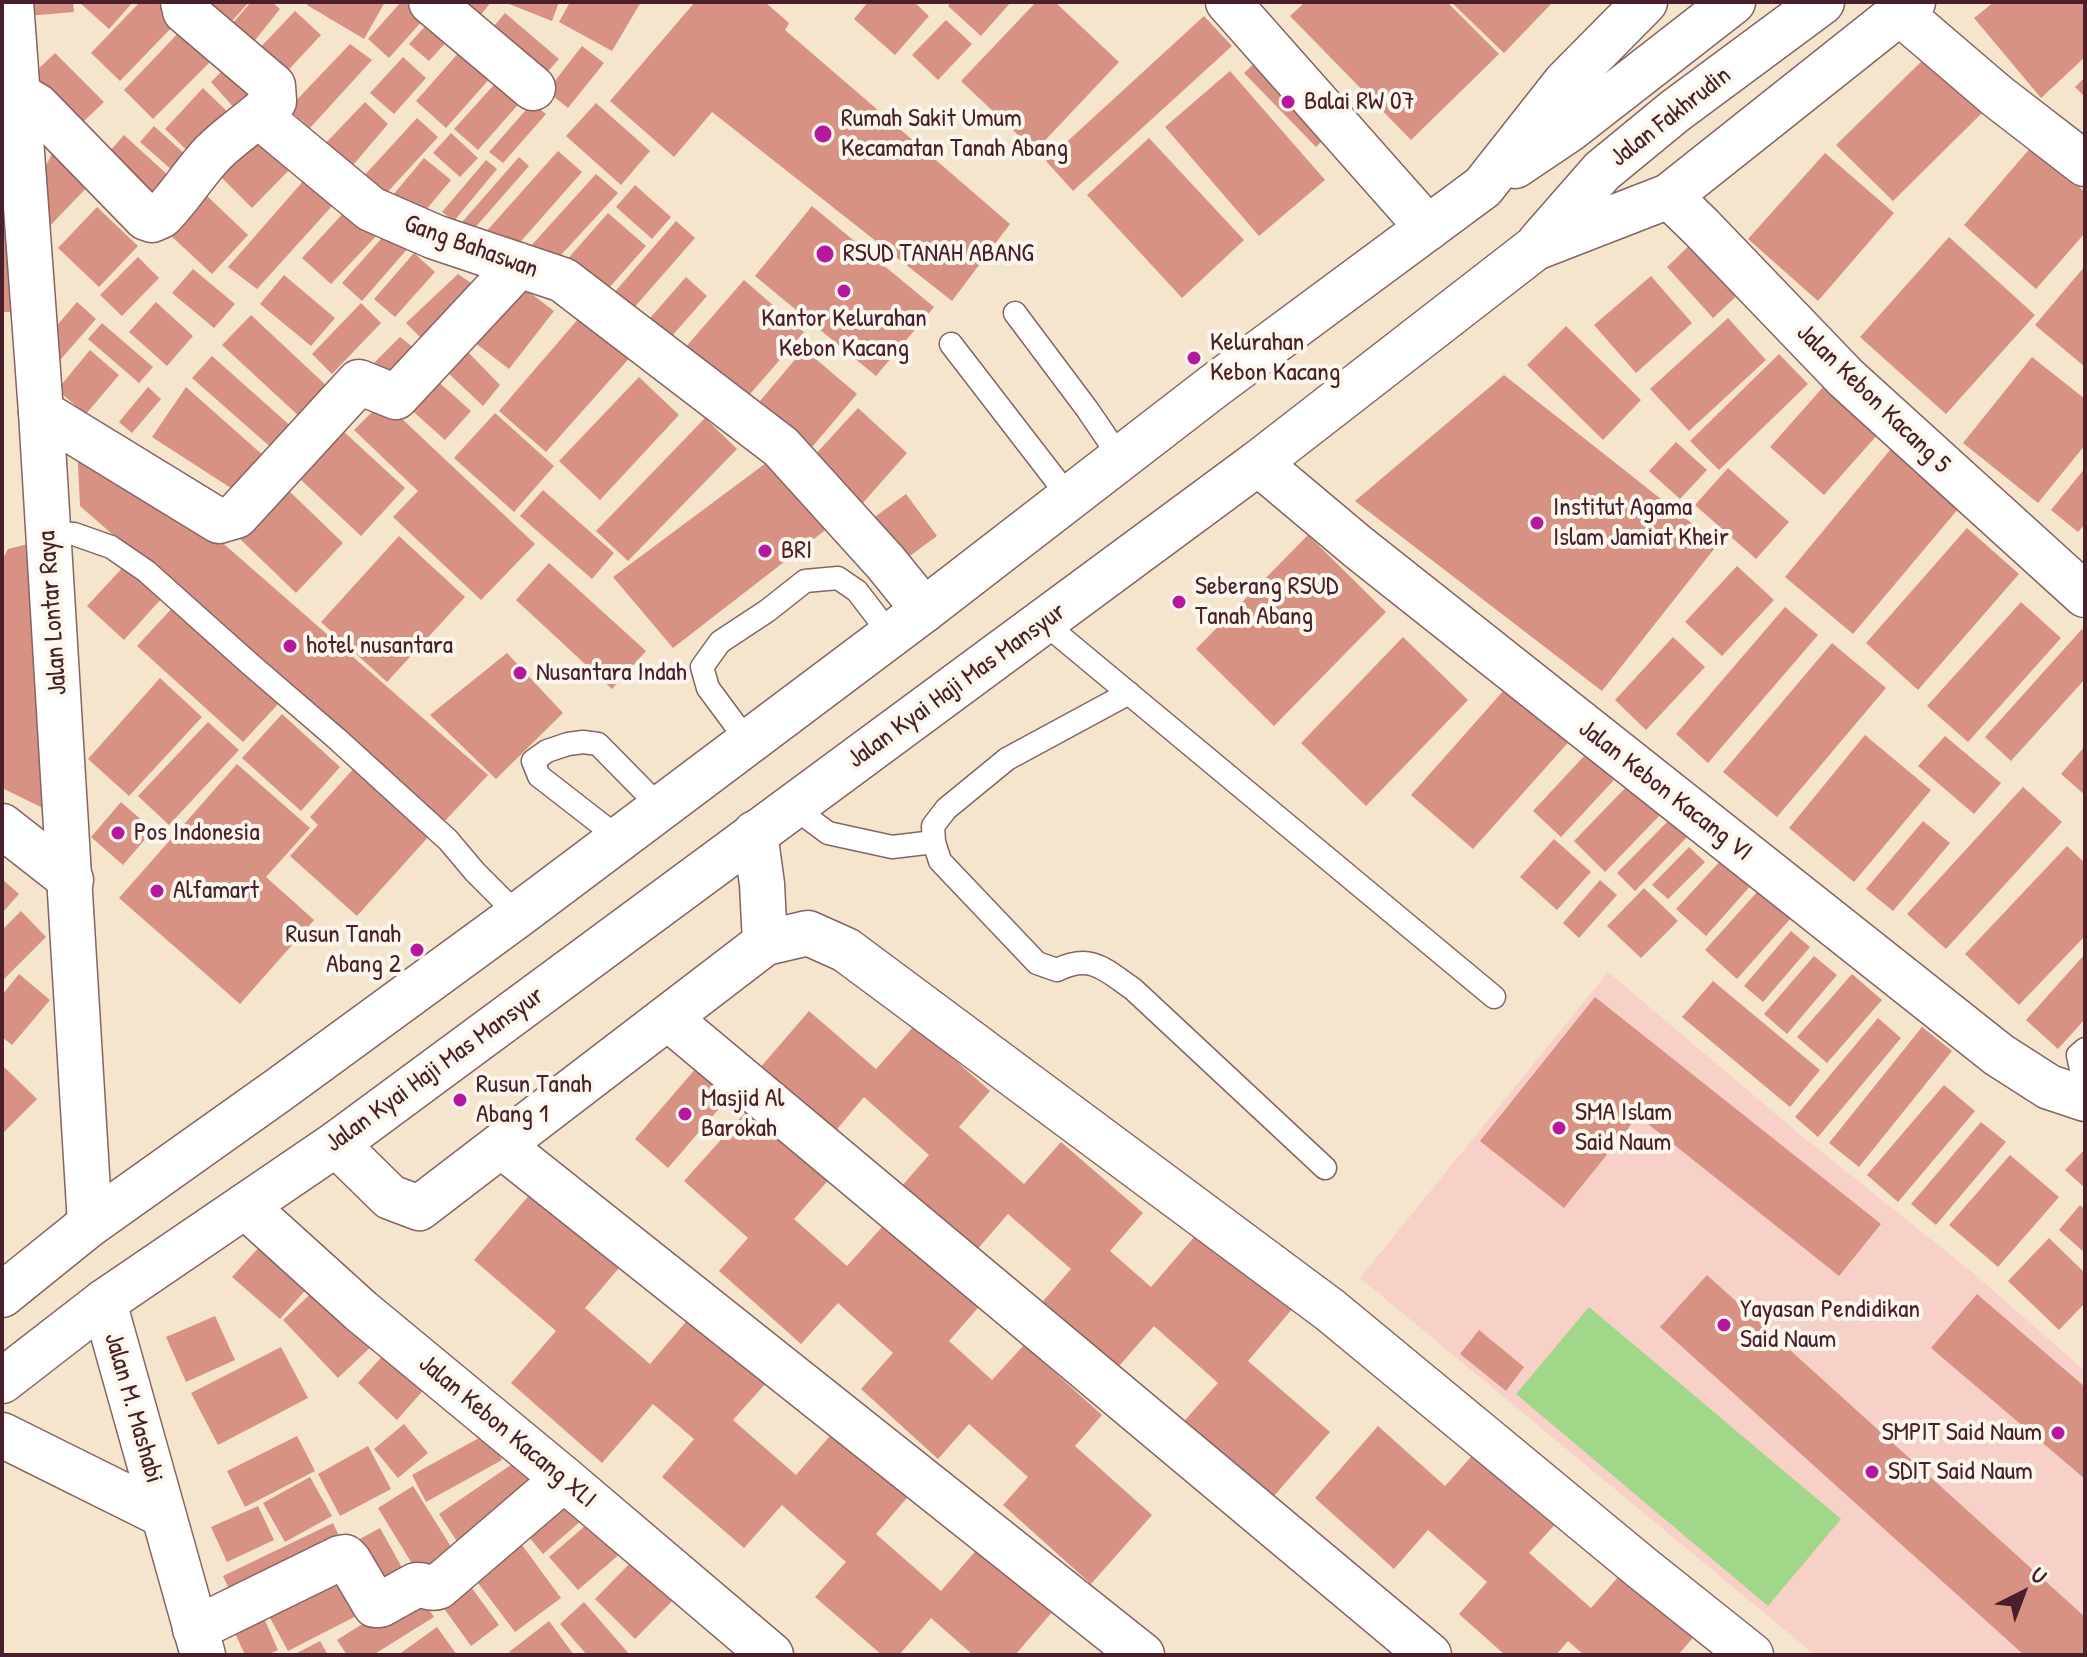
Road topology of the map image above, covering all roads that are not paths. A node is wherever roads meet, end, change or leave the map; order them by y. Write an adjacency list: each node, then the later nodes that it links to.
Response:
1 (11, 2): 11 (street, Jalan Lontar Raya)
2 (183, 2): 10 (street)
3 (431, 2): 9 (street)
4 (1228, 2): 15 (street)
5 (1645, 2): 13 (street)
6 (1733, 2): 13 (street, Jalan Fakhrudin)
7 (1822, 2): 16 (street, Jalan Fakhrudin)
8 (1906, 7): 12 (street); 14 (street, Jalan Kyai Haji Mas Mansyur)
9 (533, 88)
10 (259, 116): 11 (street); 17 (street, Gang Bahaswan)
11 (14, 118): 20 (street, Jalan Lontar Raya)
12 (2085, 164)
13 (1483, 187): 15 (street)
14 (1669, 196): 16 (street, Jalan Kyai Haji Mas Mansyur); 25 (street, Jalan Kebon Kacang 5)
15 (1428, 228): 21 (street)
16 (1535, 248): 22 (street, Jalan Kyai Haji Mas Mansyur)
17 (519, 265): 20 (street); 26 (street, Gang Bahaswan)
18 (1015, 313): 21 (lane)
19 (951, 344): 23 (lane)
20 (41, 412): 24 (street, Jalan Lontar Raya)
21 (1121, 459): 23 (street)
22 (1258, 463): 27 (street, Jalan Kyai Haji Mas Mansyur); 43 (street, Jalan Kebon Kacang VI)
23 (1069, 497): 26 (street)
24 (48, 533): 36 (street, Jalan Lontar Raya); 37 (lane)
25 (2085, 595)
26 (907, 622): 29 (street); 29 (lane)
27 (1043, 622): 28 (lane); 30 (street, Jalan Kyai Haji Mas Mansyur)
28 (1129, 693): 35 (lane); 39 (lane)
29 (748, 742): 31 (street)
30 (793, 807): 32 (street, Jalan Kyai Haji Mas Mansyur); 35 (lane)
31 (661, 808): 34 (street); 34 (lane)
32 (755, 833): 38 (street); 44 (street, Jalan Kyai Haji Mas Mansyur)
33 (6, 835): 36 (street)
34 (620, 839): 37 (street)
35 (934, 842): 46 (lane)
36 (71, 880): 48 (street, Jalan Lontar Raya)
37 (518, 915): 48 (street)
38 (765, 943): 40 (street); 55 (street)
39 (1494, 997)
40 (668, 1018): 45 (street); 59 (street)
41 (2085, 1049): 42 (lane)
42 (2085, 1089)
43 (2085, 1099)
44 (336, 1144): 45 (street); 47 (street, Jalan Kyai Haji Mas Mansyur)
45 (502, 1146): 58 (street)
46 (1325, 1168)
47 (245, 1206): 50 (street, Jalan Kyai Haji Mas Mansyur); 53 (street, Jalan Kebon Kacang XLI)
48 (90, 1224): 49 (street)
49 (2, 1295)
50 (104, 1302): 51 (street, Jalan Kyai Haji Mas Mansyur); 54 (street, Jalan M. Mashabi)
51 (2, 1381)
52 (2, 1435): 54 (street, Jalan M. Mashabi)
53 (564, 1479): 56 (street); 57 (street, Jalan Kebon Kacang XLI)
54 (163, 1515): 56 (street, Jalan M. Mashabi)
55 (1704, 1641): 60 (street)
56 (199, 1642)
57 (750, 1649)
58 (1142, 1655)
59 (1429, 1655)
60 (1751, 1655)

